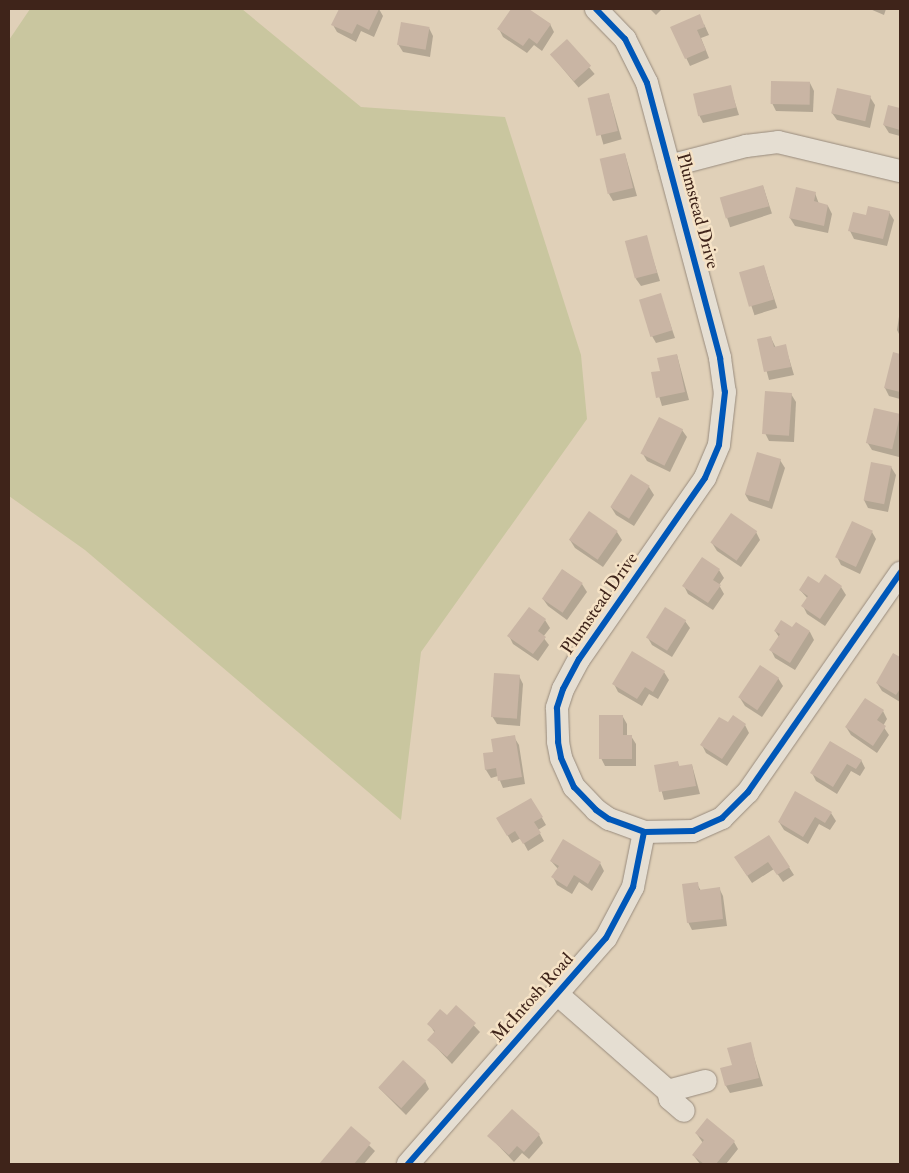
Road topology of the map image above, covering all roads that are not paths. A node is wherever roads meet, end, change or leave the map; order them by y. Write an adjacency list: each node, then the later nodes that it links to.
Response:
1 (596, 9): 2 (street, Plumstead Drive)
2 (669, 166): 3 (street); 5 (street, Plumstead Drive)
3 (900, 171)
4 (900, 573): 5 (street, Plumstead Drive)
5 (644, 832): 6 (street, McIntosh Road)
6 (556, 994): 8 (street); 10 (street, McIntosh Road)
7 (706, 1081): 8 (street)
8 (668, 1090): 9 (street)
9 (684, 1111)
10 (408, 1164)

